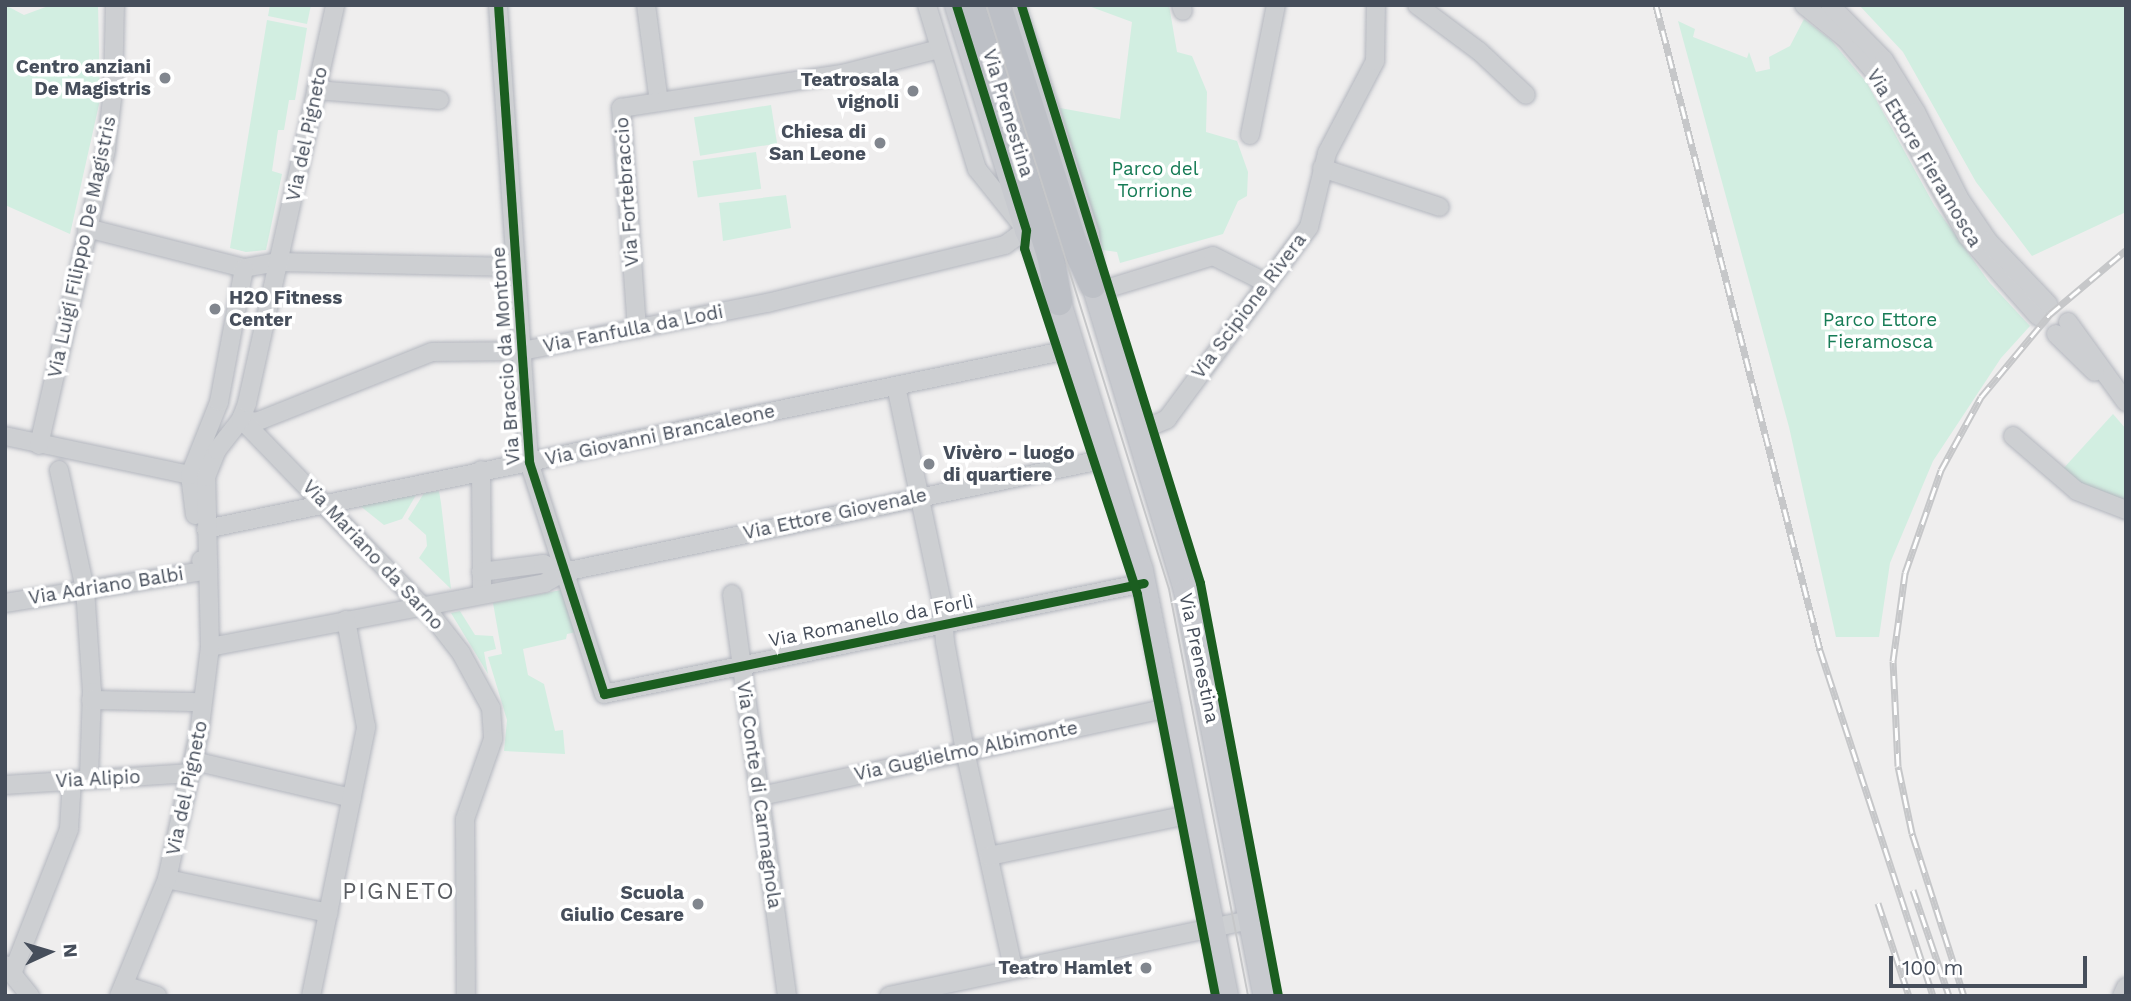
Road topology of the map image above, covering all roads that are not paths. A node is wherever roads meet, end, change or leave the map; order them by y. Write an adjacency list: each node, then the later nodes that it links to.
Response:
1 (114, 5): 24 (street, Via Luigi Filippo De Magistris)
2 (335, 5): 17 (street, Via del Pigneto)
3 (498, 5): 27 (street, Via Braccio da Montone)
4 (646, 5): 20 (street)
5 (929, 5): 15 (street); 16 (street, Via Prenestina)
6 (956, 5): 15 (main road, Via Prenestina)
7 (971, 5): 31 (highway)
8 (998, 5): 30 (highway)
9 (1013, 5): 30 (main road, Via Prenestina)
10 (1276, 5): 21 (street)
11 (1376, 5): 22 (street, Via Scipione Rivera)
12 (1417, 5): 18 (street)
13 (1804, 5): 14 (street, Via Ettore Fieramosca)
14 (1830, 5)
15 (966, 38): 25 (main road, Via Prenestina)
16 (939, 49): 20 (street, Via Fortebraccio); 25 (street, Via Prenestina)
17 (316, 90): 19 (street); 26 (street, Via del Pigneto)
18 (1526, 95)
19 (440, 100)
20 (659, 102): 33 (street, Via Fortebraccio)
21 (1250, 135)
22 (1322, 168): 23 (street); 29 (street, Via Scipione Rivera)
23 (1440, 207)
24 (87, 228): 28 (street); 42 (street, Via Luigi Filippo De Magistris)
25 (1026, 230): 31 (main road, Via Prenestina); 33 (street, Via Fanfulla da Lodi)
26 (278, 262): 27 (street); 28 (street); 38 (street, Via del Pigneto)
27 (516, 267): 35 (street, Via Braccio da Montone)
28 (244, 268): 47 (street, Via del Pigneto)
29 (1265, 282): 30 (street); 39 (street, Via Scipione Rivera)
30 (1094, 289): 39 (main road, Via Prenestina)
31 (1059, 302): 34 (main road, Via Prenestina)
32 (2062, 328): 37 (street)
33 (637, 329): 35 (street, Via Fanfulla da Lodi)
34 (1073, 349): 36 (street, Via Giovanni Brancaleone); 43 (main road, Via Prenestina)
35 (522, 351): 38 (street, Via Fanfulla da Lodi); 44 (street, Via Braccio da Montone)
36 (896, 386): 44 (street, Via Giovanni Brancaleone); 48 (street)
37 (2120, 395)
38 (242, 419): 49 (street, Via Mariano da Sarno); 51 (street, Via del Pigneto)
39 (1137, 432): 79 (main road, Via Prenestina)
40 (5, 436): 42 (street)
41 (2013, 436): 50 (street)
42 (39, 445): 47 (street)
43 (1106, 458): 48 (street, Via Ettore Giovenale); 55 (main road, Via Prenestina)
44 (528, 463): 46 (street, Via Giovanni Brancaleone); 54 (street, Via Braccio da Montone)
45 (59, 470): 56 (street)
46 (481, 470): 49 (street, Via Giovanni Brancaleone); 53 (street)
47 (190, 475): 52 (street, Via del Pigneto)
48 (920, 497): 54 (street, Via Ettore Giovenale); 62 (street)
49 (327, 503): 51 (street, Via Giovanni Brancaleone); 60 (street, Via Mariano da Sarno)
50 (2126, 510)
51 (206, 530): 52 (street, Via del Pigneto)
52 (208, 570): 56 (street, Via Adriano Balbi); 63 (street, Via del Pigneto)
53 (481, 572): 54 (street, Via Ettore Giovenale); 57 (street)
54 (564, 572): 57 (street, Via Ettore Giovenale); 65 (street, Via Braccio da Montone)
55 (1144, 583): 62 (street, Via Romanello da Forlì); 68 (main road, Via Prenestina)
56 (85, 589): 59 (street, Via Adriano Balbi); 66 (street)
57 (482, 593): 60 (street, Via Ettore Giovenale)
58 (732, 594): 64 (street, Via Conte di Carmagnola)
59 (5, 603)
60 (421, 604): 61 (street, Via Ettore Giovenale); 88 (street, Via Mariano da Sarno)
61 (346, 620): 63 (street, Via Ettore Giovenale); 74 (street)
62 (946, 625): 64 (street, Via Romanello da Forlì); 69 (street)
63 (210, 647): 70 (street, Via del Pigneto)
64 (741, 665): 65 (street, Via Romanello da Forlì); 73 (street, Via Conte di Carmagnola)
65 (604, 694)
66 (91, 700): 67 (street); 71 (street)
67 (195, 702)
68 (1171, 707): 69 (street, Via Guglielmo Albimonte); 75 (main road, Via Prenestina)
69 (965, 751): 73 (street, Via Guglielmo Albimonte); 76 (street)
70 (193, 767): 71 (street, Via Alipio); 74 (street, Via Alipio); 77 (street, Via del Pigneto)
71 (80, 780): 72 (street, Via Alipio); 82 (street)
72 (5, 785)
73 (761, 796): 89 (street, Via Conte di Carmagnola)
74 (352, 798): 78 (street)
75 (1192, 814): 76 (street); 80 (main road, Via Prenestina)
76 (989, 856): 81 (street)
77 (167, 879): 78 (street); 84 (street, Via del Pigneto)
78 (328, 912): 87 (street)
79 (1251, 920): 80 (street); 92 (main road, Via Prenestina)
80 (1213, 927): 81 (street); 91 (main road, Via Prenestina)
81 (1013, 968): 90 (street)
82 (9, 970): 85 (street)
83 (2126, 987): 93 (street)
84 (122, 990): 86 (street)
85 (30, 996)
86 (157, 996)
87 (311, 996)
88 (466, 996)
89 (787, 996)
90 (888, 996)
91 (1226, 996)
92 (1265, 996)
93 (2122, 996)

